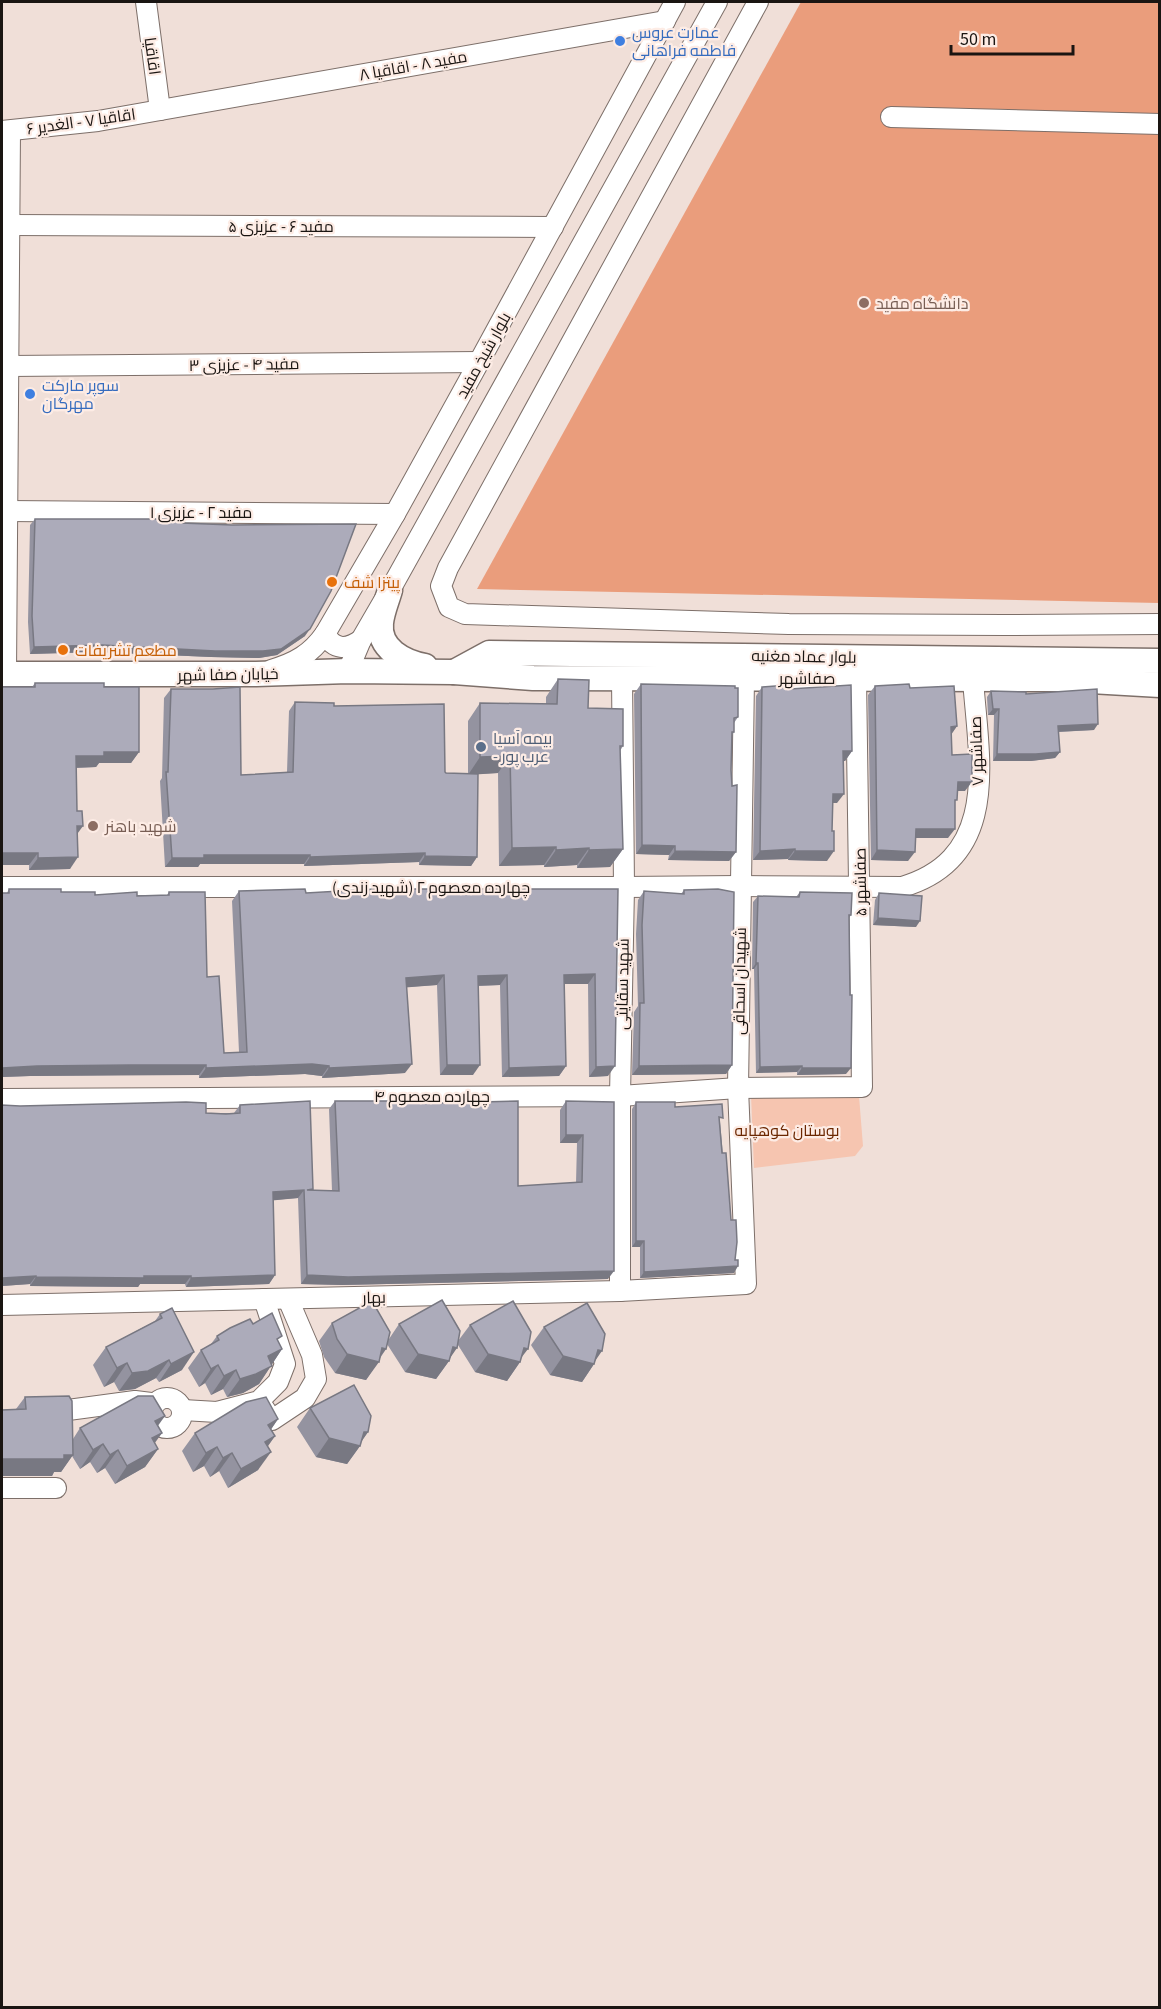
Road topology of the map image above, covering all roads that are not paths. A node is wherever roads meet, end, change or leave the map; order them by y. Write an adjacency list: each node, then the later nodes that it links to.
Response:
1 (146, 2): 6 (street, اقاقیا)
2 (675, 2): 5 (street, بلوار شیخ مفید)
3 (717, 2): 18 (street, بلوار شیخ مفید)
4 (758, 2): 19 (street)
5 (665, 21): 6 (street, مفید ۸ - اقاقیا ۸); 11 (street, بلوار شیخ مفید)
6 (160, 110): 9 (street, اقاقیا ۷ - الغدیر ۶)
7 (891, 117): 8 (street)
8 (1160, 124)
9 (6, 131): 10 (street)
10 (9, 225): 11 (street, مفید ۶ - عزیزی ۵); 12 (street)
11 (552, 227): 13 (street, بلوار شیخ مفید)
12 (5, 314): 14 (street)
13 (479, 362): 14 (street, مفید ۴ - عزیزی ۳); 17 (street, بلوار شیخ مفید)
14 (8, 366): 15 (street)
15 (4, 490): 16 (street)
16 (7, 511): 17 (street, مفید ۲ - عزیزی ۱); 25 (street)
17 (394, 514): 20 (street, بلوار شیخ مفید)
18 (390, 591): 21 (street, بلوار شیخ مفید); 24 (main road)
19 (1160, 624)
20 (325, 634): 21 (street); 26 (street, بلوار شیخ مفید)
21 (361, 640): 23 (street, بلوار شیخ مفید)
22 (1160, 661): 24 (main road, بلوار عماد مغنیه)
23 (348, 671): 24 (main road, خیابان صفا شهر); 26 (main road, خیابان صفا شهر)
24 (454, 672): 27 (main road, صفاشهر)
25 (4, 674): 26 (main road, خیابان صفا شهر)
26 (256, 674)
27 (622, 677): 28 (main road, صفاشهر); 34 (street, شهید سقایتی)
28 (744, 678): 29 (main road, صفاشهر); 32 (street, شهیدان اسحاقی)
29 (856, 678): 30 (main road, صفاشهر); 35 (street, صفاشهر ۵)
30 (973, 680): 31 (main road, صفاشهر); 35 (street, صفاشهر ۷)
31 (1160, 686)
32 (740, 886): 34 (street, چهارده معصوم ۲ (شهید زندی)); 35 (street, چهارده معصوم ۲ (شهید زندی)); 37 (street, شهیدان اسحاقی)
33 (2, 887): 34 (street, چهارده معصوم ۲ (شهید زندی))
34 (624, 887): 38 (street, شهید سقایتی)
35 (860, 888): 36 (street, صفاشهر ۵)
36 (862, 1087): 37 (street, چهارده معصوم ۴)
37 (738, 1088): 38 (street, چهارده معصوم ۴); 40 (street, شهیدان اسحاقی)
38 (620, 1096): 39 (street, چهارده معصوم ۴); 41 (street, شهید سقایتی)
39 (2, 1099)
40 (746, 1284): 41 (street, بهار)
41 (620, 1291): 43 (street, بهار)
42 (264, 1299): 43 (street, بهار); 44 (street, بهار); 45 (street)
43 (288, 1299): 45 (street)
44 (2, 1305)
45 (259, 1401): 46 (street)
46 (68, 1410)
47 (2, 1488): 48 (street)
48 (56, 1488)

